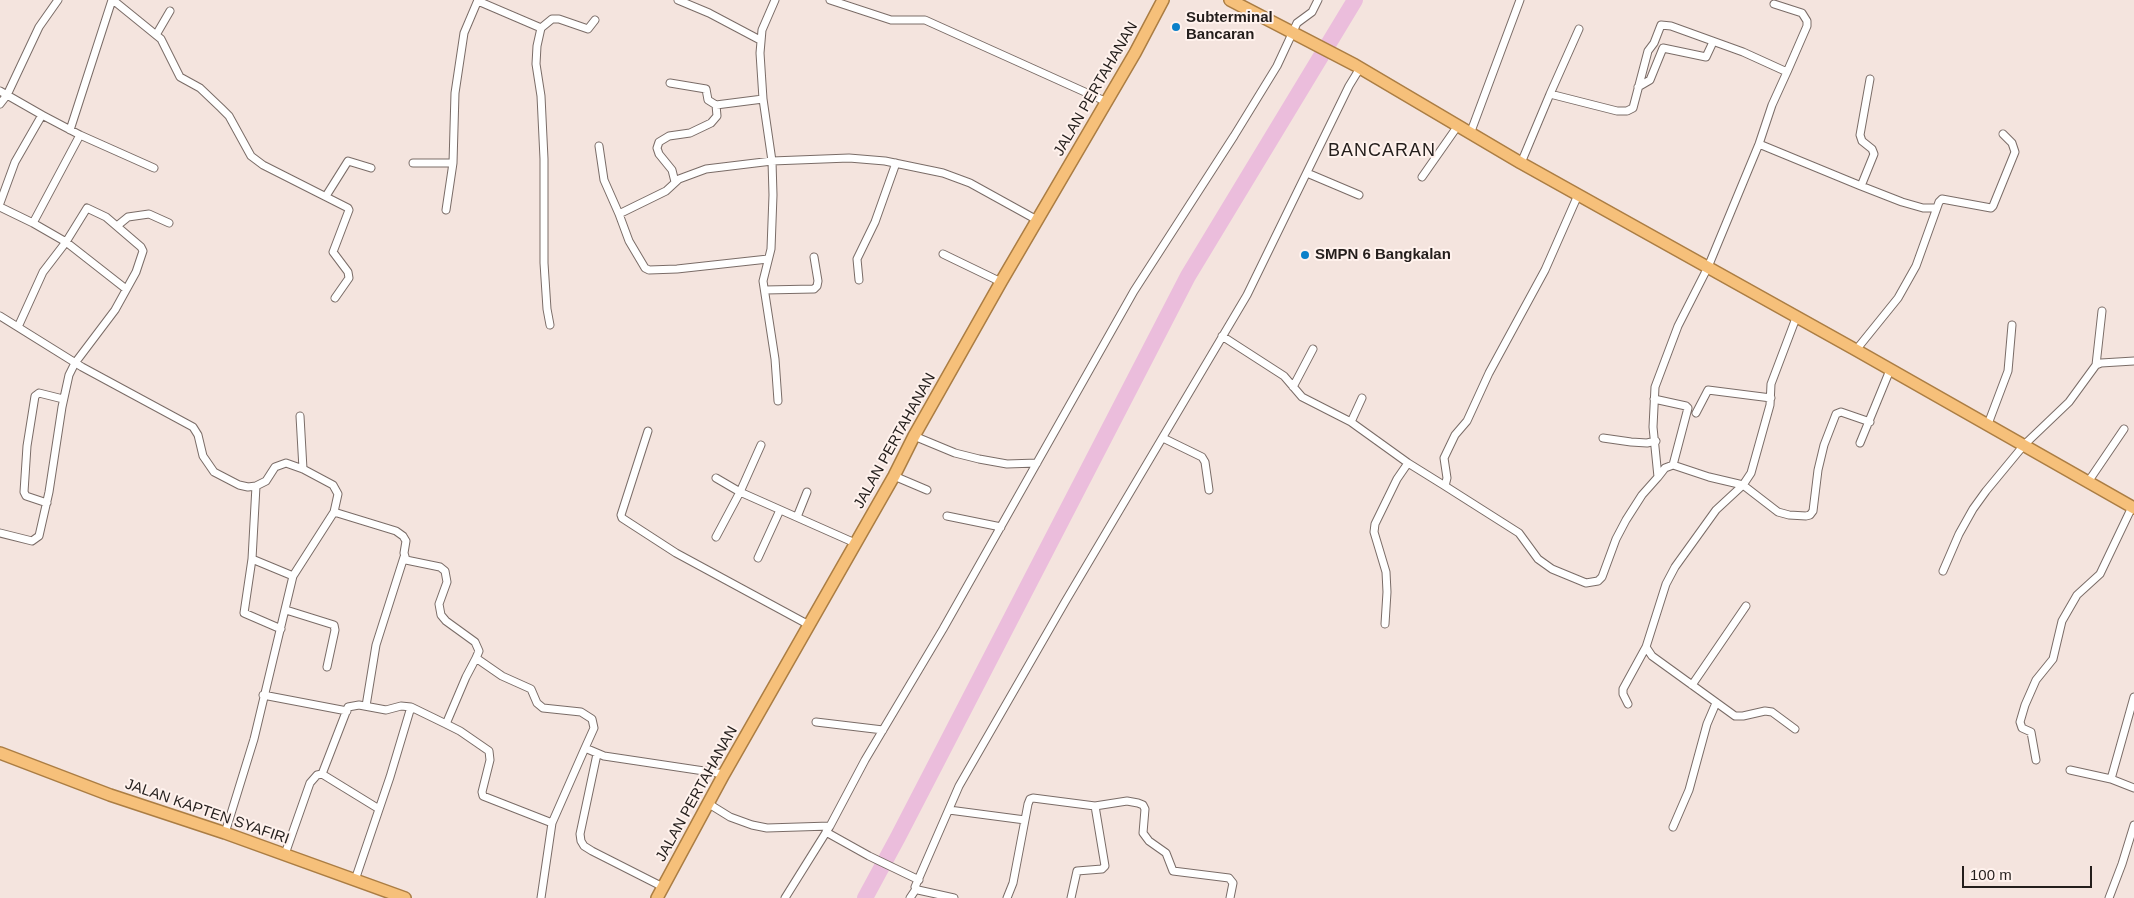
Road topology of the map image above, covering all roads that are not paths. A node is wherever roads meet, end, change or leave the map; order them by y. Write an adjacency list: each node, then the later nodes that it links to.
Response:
1 (58, 0): 26 (street)
2 (112, 0): 18 (street); 34 (street)
3 (478, 0): 15 (street); 42 (street)
4 (678, 0): 19 (street)
5 (776, 0): 19 (street)
6 (830, 0): 11 (street)
7 (1163, 0): 29 (highway, JALAN PERTAHANAN)
8 (1230, 0): 17 (highway)
9 (1318, 0): 17 (street)
10 (1520, 0): 36 (street)
11 (843, 2): 29 (street)
12 (1774, 4): 22 (street)
13 (170, 11): 18 (street)
14 (595, 20): 15 (street)
15 (541, 28): 76 (street)
16 (1579, 28): 27 (street)
17 (1295, 34): 21 (highway); 106 (street)
18 (156, 35): 53 (street)
19 (760, 40): 28 (street)
20 (1713, 42): 22 (street); 25 (street); 25 (street)
21 (1357, 67): 33 (highway); 47 (street)
22 (1787, 72): 38 (street)
23 (1870, 79): 50 (street)
24 (670, 84): 31 (street)
25 (1638, 87): 27 (street)
26 (4, 93): 30 (street); 32 (street)
27 (1550, 94): 44 (street)
28 (763, 99): 31 (street); 40 (street)
29 (1106, 102): 59 (highway, JALAN PERTAHANAN)
30 (0, 104)
31 (716, 105): 49 (street)
32 (42, 115): 34 (street); 54 (street)
33 (1457, 127): 36 (highway); 48 (street)
34 (70, 130): 35 (street)
35 (80, 134): 45 (street); 60 (street)
36 (1470, 134): 44 (highway)
37 (2003, 134): 56 (street)
38 (1759, 144): 50 (street); 67 (street)
39 (599, 146): 58 (street)
40 (772, 161): 43 (street); 49 (street); 66 (street)
41 (413, 163): 42 (street)
42 (453, 163): 57 (street)
43 (896, 163): 59 (street); 68 (street)
44 (1521, 163): 52 (highway)
45 (154, 168)
46 (371, 168): 53 (street)
47 (1306, 172): 51 (street); 79 (street)
48 (1422, 176)
49 (675, 182): 58 (street)
50 (1861, 186): 56 (street)
51 (1359, 195)
52 (1578, 195): 67 (highway); 116 (street)
53 (326, 196): 72 (street)
54 (0, 202)
55 (0, 207): 60 (street)
56 (1935, 208): 81 (street)
57 (446, 210)
58 (619, 214): 66 (street)
59 (1036, 220): 69 (highway, JALAN PERTAHANAN)
60 (33, 223): 63 (street)
61 (169, 223): 62 (street)
62 (117, 226): 63 (street); 70 (street)
63 (66, 242): 70 (street); 78 (street)
64 (943, 254): 69 (street)
65 (814, 257): 71 (street)
66 (768, 259): 71 (street)
67 (1708, 267): 75 (highway); 90 (street)
68 (859, 280)
69 (1001, 282): 99 (highway, JALAN PERTAHANAN)
70 (126, 289): 83 (street)
71 (765, 290): 91 (street)
72 (335, 298)
73 (2102, 311): 84 (street)
74 (0, 316): 78 (street)
75 (1796, 318): 81 (highway); 88 (street)
76 (550, 325)
77 (2012, 325): 96 (street)
78 (18, 327): 83 (street)
79 (1222, 336): 86 (street); 100 (street)
80 (1313, 348): 86 (street)
81 (1856, 350): 85 (highway)
82 (2134, 361): 84 (street)
83 (75, 363): 89 (street); 115 (street)
84 (2096, 365): 105 (street)
85 (1890, 370): 95 (street); 96 (highway)
86 (1293, 387): 94 (street)
87 (1362, 398): 94 (street)
88 (1770, 398): 92 (street); 114 (street)
89 (63, 399): 121 (street); 121 (street)
90 (1654, 400): 102 (street); 108 (street)
91 (778, 401)
92 (1696, 413)
93 (300, 416): 109 (street)
94 (1351, 422): 107 (street)
95 (1870, 422): 103 (street); 114 (street)
96 (1988, 424): 105 (highway)
97 (2124, 430): 113 (street)
98 (648, 431): 139 (street)
99 (914, 436): 106 (street); 110 (highway, JALAN PERTAHANAN)
100 (1163, 438): 118 (street); 168 (street)
101 (1603, 438): 102 (street)
102 (1656, 441): 111 (street)
103 (1860, 443)
104 (761, 445): 119 (street)
105 (2024, 445): 113 (highway); 134 (street)
106 (1037, 463): 127 (street)
107 (1408, 463): 116 (street); 138 (street)
108 (1672, 465): 111 (street); 114 (street)
109 (303, 469): 115 (street); 124 (street)
110 (894, 476): 117 (street); 130 (highway, JALAN PERTAHANAN)
111 (1658, 477): 116 (street)
112 (716, 478): 119 (street)
113 (2088, 482): 122 (highway)
114 (1742, 485): 141 (street)
115 (256, 486): 133 (street)
116 (1445, 486)
117 (927, 490)
118 (1210, 490)
119 (740, 492): 123 (street); 129 (street)
120 (807, 492): 126 (street)
121 (47, 503): 128 (street)
122 (2133, 508): 159 (street)
123 (780, 510): 126 (street); 132 (street)
124 (334, 512): 131 (street); 135 (street)
125 (947, 516): 127 (street)
126 (797, 517): 130 (street)
127 (1001, 527): 155 (street)
128 (0, 532)
129 (716, 537)
130 (855, 544): 139 (highway, JALAN PERTAHANAN)
131 (404, 557): 142 (street); 149 (street)
132 (758, 558)
133 (252, 559): 135 (street); 140 (street)
134 (1943, 571)
135 (293, 576): 137 (street)
136 (1746, 606): 144 (street)
137 (286, 610): 140 (street); 143 (street)
138 (1385, 624)
139 (809, 625): 162 (highway, JALAN PERTAHANAN)
140 (281, 629): 145 (street)
141 (1646, 647): 144 (street); 148 (street)
142 (476, 658): 153 (street); 156 (street)
143 (328, 667)
144 (1692, 685): 147 (street)
145 (263, 695): 151 (street); 174 (street)
146 (2134, 697): 163 (street)
147 (1716, 703): 154 (street); 172 (street)
148 (1628, 704)
149 (366, 706): 150 (street); 151 (street)
150 (412, 707): 153 (street); 167 (street)
151 (347, 711): 161 (street)
152 (816, 722): 155 (street)
153 (446, 724): 170 (street)
154 (1795, 729)
155 (883, 730): 173 (street)
156 (585, 748): 158 (street); 170 (street)
157 (0, 753): 174 (highway, JALAN KAPTEN SYAFIRI)
158 (597, 754): 162 (street); 179 (street)
159 (2036, 760)
160 (2070, 770): 163 (street)
161 (322, 774): 167 (street); 175 (street)
162 (724, 774): 165 (highway, JALAN PERTAHANAN)
163 (2111, 779): 164 (street)
164 (2134, 788)
165 (709, 804): 173 (street); 179 (highway, JALAN PERTAHANAN)
166 (1095, 806): 169 (street); 187 (street); 188 (street)
167 (379, 809): 176 (street)
168 (948, 810): 169 (street); 177 (street)
169 (1025, 820): 186 (street)
170 (552, 823): 182 (street)
171 (2134, 825): 189 (street)
172 (1673, 827)
173 (828, 829): 177 (street); 183 (street)
174 (225, 833): 175 (highway, JALAN KAPTEN SYAFIRI)
175 (285, 854): 176 (highway, JALAN KAPTEN SYAFIRI)
176 (355, 880): 181 (highway, JALAN KAPTEN SYAFIRI)
177 (919, 880): 178 (street)
178 (916, 889): 180 (street); 184 (street)
179 (661, 894)
180 (941, 897): 185 (street)
181 (405, 898)
182 (541, 898)
183 (784, 898)
184 (910, 898)
185 (954, 898)
186 (1007, 898)
187 (1071, 898)
188 (1230, 898)
189 (2109, 898)

